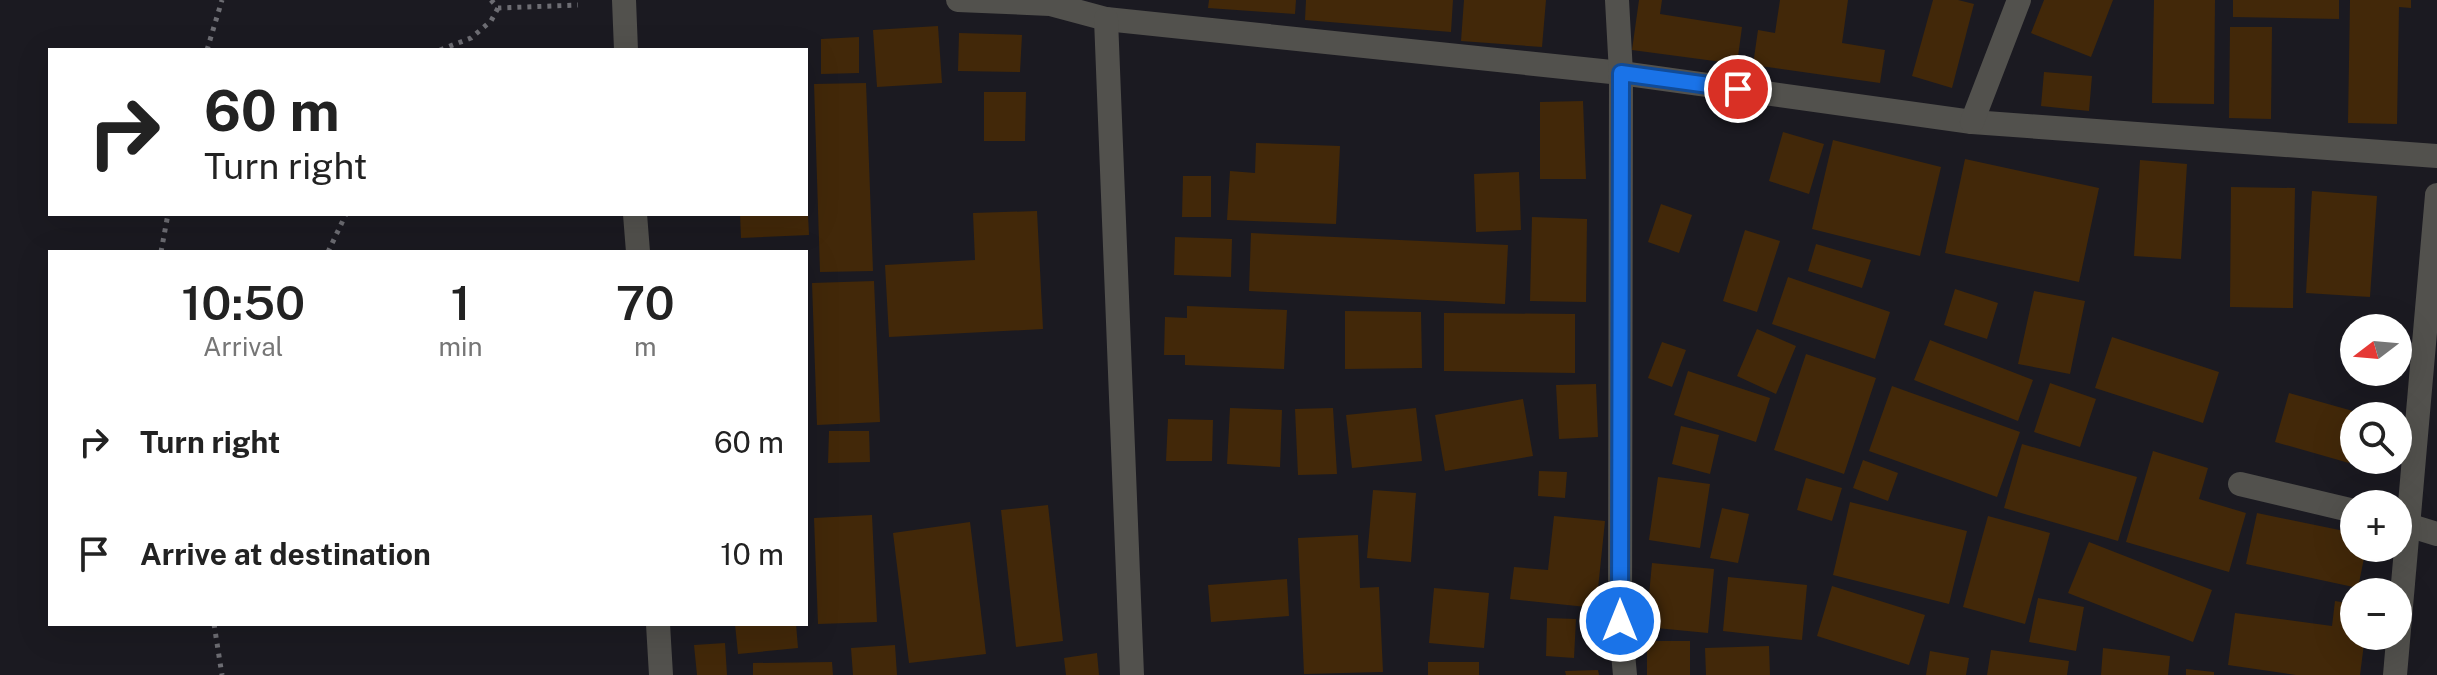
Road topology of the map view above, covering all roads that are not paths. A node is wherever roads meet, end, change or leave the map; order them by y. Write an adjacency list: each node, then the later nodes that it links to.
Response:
1 (624, 0): 7 (street)
2 (958, 0): 5 (street)
3 (1617, 0): 8 (street)
4 (2019, 0): 9 (street)
5 (1050, 2): 6 (street)
6 (1106, 19): 8 (street); 22 (street)
7 (626, 48)
8 (1621, 73): 9 (street); 23 (street)
9 (1972, 122): 10 (street)
10 (2437, 156)
11 (2437, 195): 15 (street)
12 (635, 216): 13 (street)
13 (638, 250)
14 (2240, 484): 16 (street)
15 (2406, 490)
16 (2340, 508)
17 (2412, 526): 18 (street)
18 (2437, 534)
19 (2401, 562): 24 (street)
20 (658, 626): 21 (street)
21 (661, 675)
22 (1132, 675)
23 (1625, 675)
24 (2395, 675)

